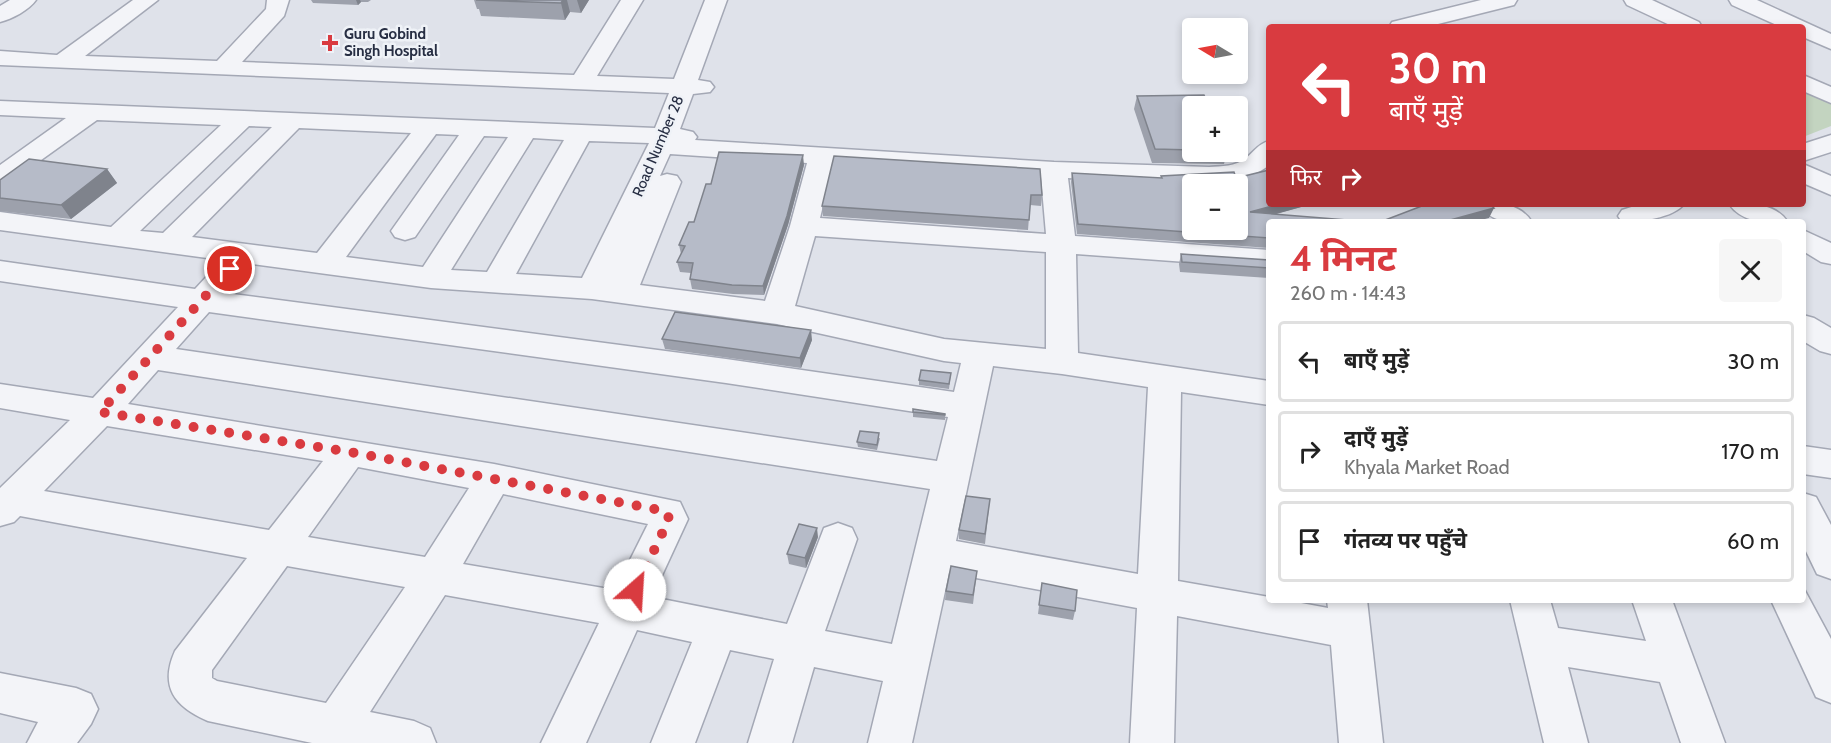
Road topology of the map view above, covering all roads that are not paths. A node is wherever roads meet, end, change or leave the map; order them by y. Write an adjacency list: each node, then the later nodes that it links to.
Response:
1 (25, 0): 11 (street)
2 (147, 0): 19 (street)
3 (278, 0): 20 (street)
4 (632, 0): 21 (street)
5 (716, 0): 23 (street, Road Number 28)
6 (734, 0): 23 (street, Road Number 28)
7 (1506, 0): 10 (street)
8 (1635, 0): 14 (street)
9 (1750, 1): 15 (street)
10 (1476, 7): 12 (street); 13 (street)
11 (0, 15)
12 (1502, 22)
13 (1411, 24)
14 (1685, 24)
15 (1793, 24)
16 (1806, 30): 17 (street)
17 (1831, 42)
18 (0, 58): 19 (street)
19 (62, 62): 20 (street)
20 (223, 69): 21 (street)
21 (581, 83): 23 (street)
22 (1806, 84): 24 (street)
23 (693, 87): 33 (street, Road Number 28)
24 (1831, 96)
25 (0, 108): 26 (street)
26 (93, 111): 27 (street); 40 (street)
27 (244, 117): 28 (street); 51 (street)
28 (294, 119): 29 (street); 52 (street)
29 (430, 125): 30 (street); 56 (street)
30 (478, 127): 31 (street); 50 (street)
31 (526, 129): 32 (street); 58 (street)
32 (582, 131): 33 (street); 59 (street)
33 (673, 141): 37 (street); 60 (street, Road Number 28); 61 (street, Road Number 28)
34 (1831, 143): 35 (street)
35 (1806, 152)
36 (1266, 153): 38 (street)
37 (822, 155): 38 (street); 49 (street)
38 (1054, 170): 53 (street)
39 (1806, 174): 41 (street)
40 (0, 177)
41 (1831, 187)
42 (1496, 207): 46 (street)
43 (1658, 207): 45 (street)
44 (1748, 207): 47 (street)
45 (1629, 214)
46 (1514, 219)
47 (1769, 219)
48 (0, 221): 51 (street)
49 (804, 226): 53 (street); 63 (street)
50 (405, 231)
51 (118, 236): 52 (street)
52 (170, 243): 54 (street)
53 (1061, 243): 55 (street); 68 (street)
54 (245, 253): 56 (street); 62 (street)
55 (1266, 259)
56 (325, 264): 58 (street)
57 (0, 271): 62 (street)
58 (431, 278): 59 (street)
59 (496, 282): 60 (street)
60 (592, 289): 61 (street)
61 (622, 293): 63 (street)
62 (200, 302): 67 (street); 72 (street)
63 (777, 313): 66 (street)
64 (1806, 328): 65 (street)
65 (1831, 343)
66 (980, 352): 68 (street); 72 (street)
67 (151, 357): 73 (street); 78 (street)
68 (1062, 362): 69 (street)
69 (1165, 378): 70 (street); 86 (street)
70 (1266, 393)
71 (0, 396): 73 (street)
72 (968, 407): 78 (street)
73 (100, 412): 74 (street); 79 (street)
74 (350, 452): 77 (street); 82 (street)
75 (1806, 460): 76 (street)
76 (1831, 464)
77 (494, 478): 85 (street); 90 (street)
78 (952, 478): 83 (street)
79 (6, 506): 82 (street)
80 (1806, 514): 84 (street)
81 (838, 539): 94 (street)
82 (279, 548): 85 (street); 99 (street)
83 (934, 554): 86 (street); 96 (street)
84 (1831, 562)
85 (435, 576): 90 (street); 99 (street)
86 (1157, 594): 91 (street); 106 (street)
87 (1531, 603): 93 (street)
88 (1653, 603): 95 (street)
89 (1792, 603): 97 (street)
90 (625, 610): 92 (street); 102 (street)
91 (1348, 615): 107 (street)
92 (717, 630): 94 (street); 103 (street)
93 (1541, 644): 95 (street); 108 (street)
94 (799, 646): 96 (street); 104 (street)
95 (1676, 665): 109 (street)
96 (908, 667): 105 (street)
97 (1831, 682)
98 (0, 693): 100 (street)
99 (336, 727): 101 (street)
100 (49, 743)
101 (414, 743)
102 (563, 743)
103 (673, 743)
104 (770, 743)
105 (890, 743)
106 (1152, 743)
107 (1361, 743)
108 (1566, 743)
109 (1703, 743)

